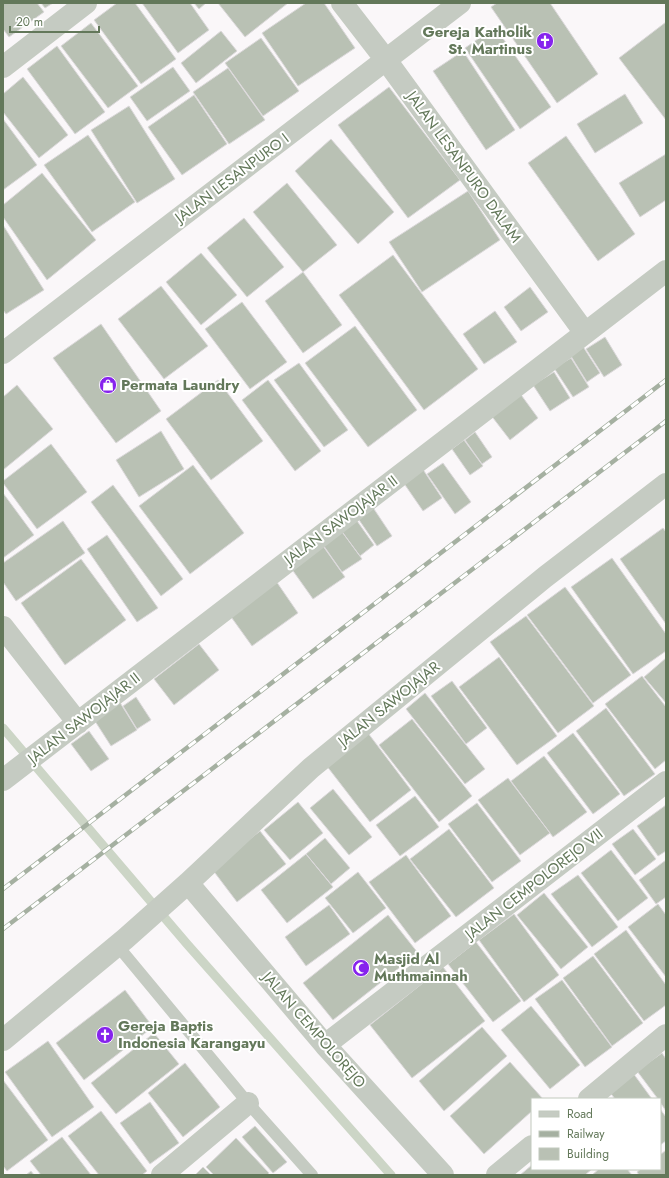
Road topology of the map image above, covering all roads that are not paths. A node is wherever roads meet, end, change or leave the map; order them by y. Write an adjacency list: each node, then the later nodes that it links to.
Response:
1 (86, 3): 5 (street)
2 (342, 3): 4 (street, JALAN LESANPURO DALAM)
3 (460, 3): 4 (street, JALAN LESANPURO I)
4 (386, 60): 7 (street, JALAN LESANPURO DALAM); 8 (street, JALAN LESANPURO I)
5 (3, 67)
6 (666, 271): 7 (street, JALAN SAWOJAJAR II)
7 (585, 333): 11 (street, JALAN SAWOJAJAR II)
8 (3, 353)
9 (666, 484): 14 (street, JALAN SAWOJAJAR)
10 (3, 627): 11 (street)
11 (78, 723): 12 (street, JALAN SAWOJAJAR II)
12 (10, 775)
13 (666, 782): 18 (street, JALAN CEMPOLOREJO VII)
14 (183, 887): 15 (street, JALAN SAWOJAJAR); 18 (street, JALAN CEMPOLOREJO)
15 (121, 942): 17 (street, JALAN SAWOJAJAR); 20 (lane)
16 (666, 1035): 19 (street)
17 (3, 1040)
18 (325, 1045): 24 (street, JALAN CEMPOLOREJO)
19 (590, 1098)
20 (248, 1103): 22 (street); 23 (lane)
21 (531, 1147): 25 (street)
22 (162, 1175)
23 (312, 1175)
24 (443, 1175)
25 (497, 1175)

